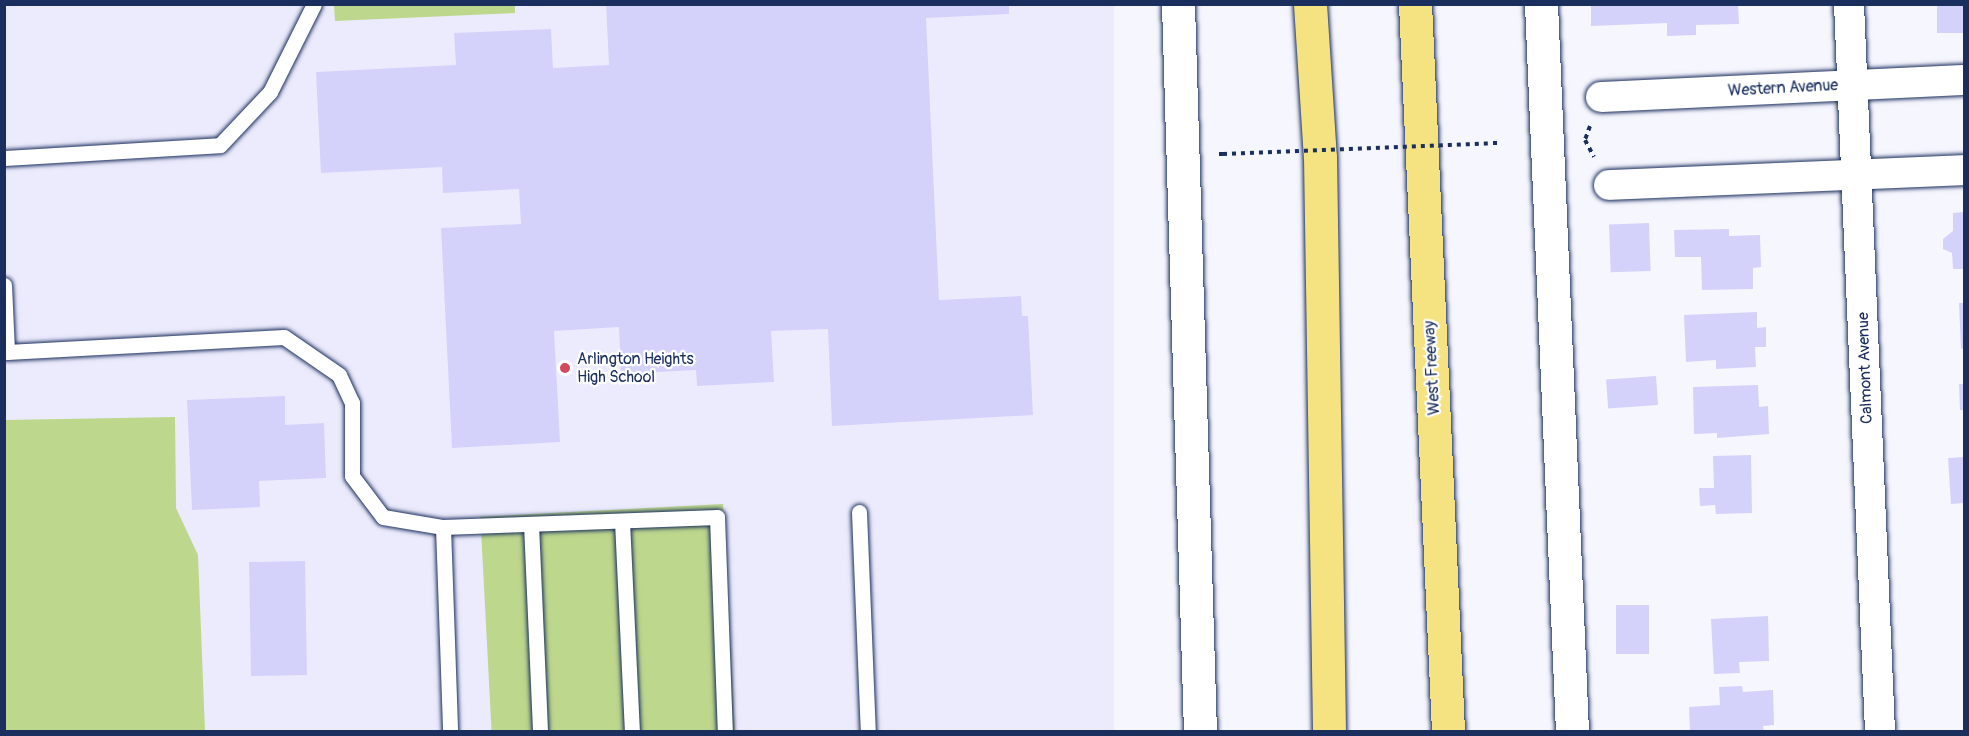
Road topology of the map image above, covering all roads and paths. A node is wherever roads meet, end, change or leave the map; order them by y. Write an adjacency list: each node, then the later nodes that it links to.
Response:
1 (314, 4): 12 (lane)
2 (1178, 4): 26 (main road)
3 (1310, 4): 27 (highway)
4 (1415, 4): 28 (highway, West Freeway)
5 (1541, 4): 29 (main road)
6 (1849, 4): 8 (street, Calmont Avenue)
7 (1965, 80): 8 (street, Western Avenue)
8 (1853, 85): 9 (street, Western Avenue); 14 (street, Calmont Avenue)
9 (1601, 97): 15 (path)
10 (1497, 143): 11 (path, bridge)
11 (1219, 154)
12 (4, 158)
13 (1965, 170): 14 (street)
14 (1856, 175): 15 (street); 30 (street, Calmont Avenue)
15 (1609, 185)
16 (4, 285): 20 (lane)
17 (859, 512): 25 (lane)
18 (622, 521): 19 (lane); 23 (lane); 24 (lane)
19 (531, 524): 20 (lane); 22 (lane)
20 (443, 527): 21 (lane)
21 (450, 732)
22 (540, 732)
23 (632, 732)
24 (725, 732)
25 (868, 732)
26 (1200, 732)
27 (1329, 732)
28 (1449, 732)
29 (1572, 732)
30 (1880, 732)

